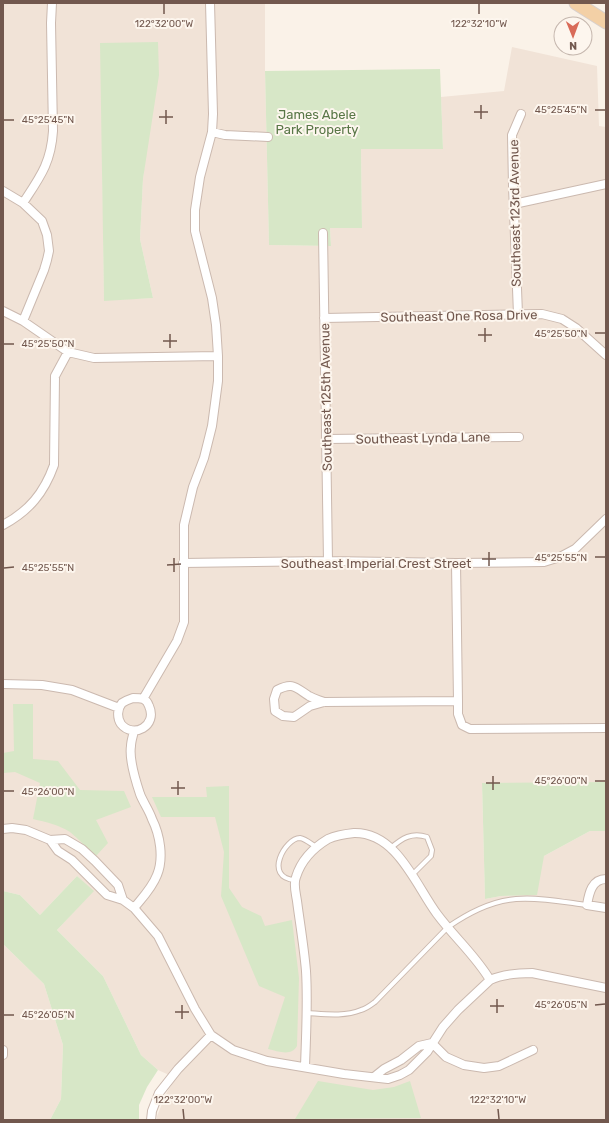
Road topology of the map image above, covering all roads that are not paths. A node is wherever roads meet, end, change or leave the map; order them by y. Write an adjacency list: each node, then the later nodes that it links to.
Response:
1 (52, 3): 10 (street)
2 (210, 3): 6 (street)
3 (576, 3): 4 (main road)
4 (606, 22)
5 (522, 114): 11 (street, Southeast 123rd Avenue)
6 (212, 132): 7 (street); 19 (street)
7 (268, 137)
8 (606, 184): 11 (street)
9 (3, 191): 10 (street)
10 (23, 203): 16 (street)
11 (514, 204): 14 (street, Southeast 123rd Avenue)
12 (324, 233): 15 (street, Southeast 125th Avenue)
13 (3, 311): 16 (street)
14 (518, 314): 15 (street, Southeast One Rosa Drive); 18 (street, Southeast One Rosa Drive)
15 (324, 318): 21 (street, Southeast 125th Avenue)
16 (22, 321): 17 (street)
17 (68, 352): 19 (street); 23 (street)
18 (606, 354)
19 (218, 356): 25 (street)
20 (519, 437): 21 (street, Southeast Lynda Lane)
21 (327, 439): 24 (street, Southeast 125th Avenue)
22 (605, 522): 26 (street, Southeast Imperial Crest Street)
23 (3, 525)
24 (328, 561): 25 (street, Southeast Imperial Crest Street); 26 (street, Southeast Imperial Crest Street)
25 (184, 563): 28 (street)
26 (456, 563): 29 (street)
27 (3, 684): 31 (street)
28 (144, 699): 31 (street); 33 (street)
29 (458, 701): 30 (street); 32 (street)
30 (324, 702): 30 (street)
31 (120, 708): 33 (street)
32 (606, 728)
33 (134, 731): 43 (street)
34 (3, 828): 35 (street)
35 (50, 840): 41 (street); 41 (street)
36 (316, 847): 37 (street); 40 (street); 40 (lane)
37 (391, 848): 38 (street); 38 (lane)
38 (412, 875): 45 (street)
39 (606, 879): 42 (street)
40 (295, 880): 48 (street)
41 (123, 900): 43 (street)
42 (587, 905): 44 (street); 45 (lane)
43 (134, 908): 49 (street)
44 (606, 908)
45 (448, 927): 46 (street); 48 (lane)
46 (490, 980): 47 (street); 50 (street)
47 (606, 988)
48 (307, 1013): 54 (street)
49 (211, 1035): 54 (street); 56 (street)
50 (432, 1043): 52 (street); 55 (street); 55 (street)
51 (3, 1050): 53 (street)
52 (533, 1050)
53 (3, 1054)
54 (305, 1068): 55 (street)
55 (374, 1077)
56 (151, 1120)

